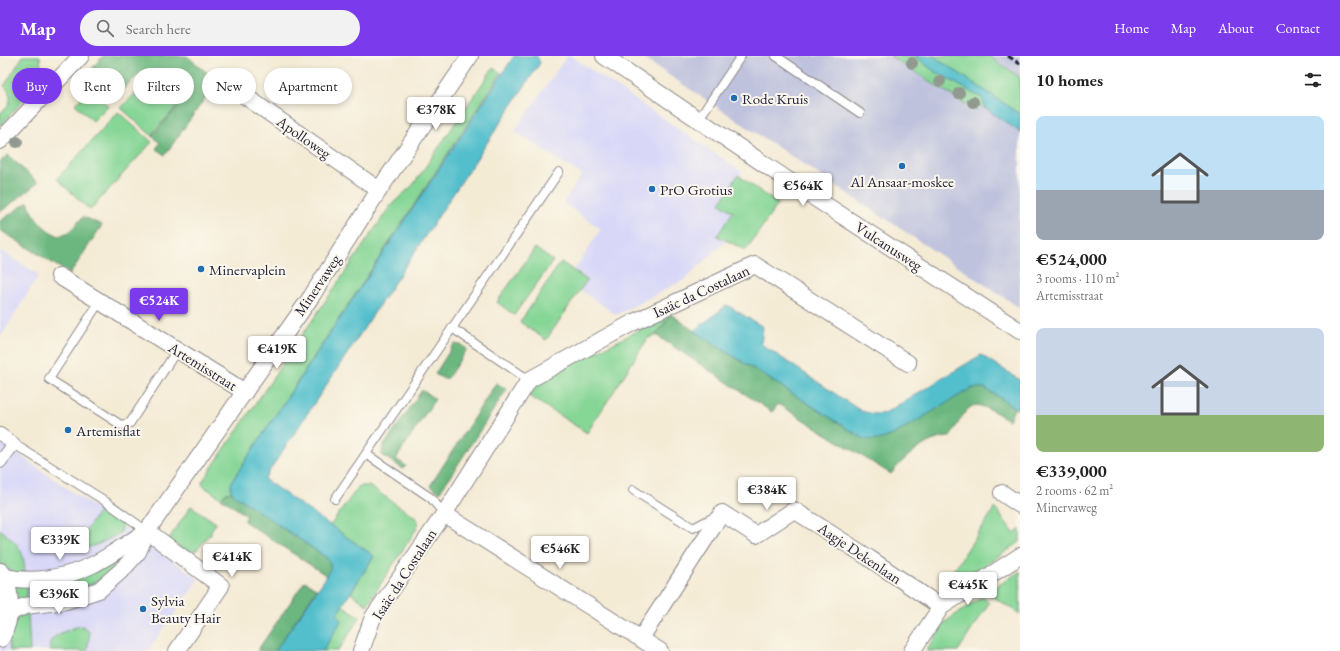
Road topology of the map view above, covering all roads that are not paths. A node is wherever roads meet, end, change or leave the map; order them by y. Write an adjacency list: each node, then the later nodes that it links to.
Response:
1 (81, 56): 9 (street)
2 (470, 56): 11 (street, Minervaweg)
3 (604, 56): 8 (street, Vulcanusweg)
4 (741, 56): 8 (lane)
5 (776, 56): 7 (lane)
6 (256, 104): 11 (street, Apolloweg)
7 (860, 113)
8 (698, 120): 15 (street, Vulcanusweg)
9 (0, 141)
10 (559, 172): 14 (lane)
11 (379, 190): 19 (street, Minervaweg)
12 (59, 276): 13 (street, Artemisstraat)
13 (100, 301): 16 (street, Artemisstraat); 16 (lane)
14 (452, 328): 18 (lane); 22 (lane)
15 (1020, 331)
16 (177, 350): 19 (street, Artemisstraat)
17 (908, 363): 18 (street, Isaäc da Costalaan)
18 (529, 380): 29 (street, Isaäc da Costalaan)
19 (245, 392): 30 (street, Minervaweg)
20 (0, 434): 21 (street)
21 (14, 444): 23 (street); 30 (lane)
22 (366, 454): 26 (lane); 29 (lane, Isaäc da Costalaan)
23 (0, 462)
24 (633, 490): 28 (lane)
25 (1002, 493): 27 (street)
26 (335, 499)
27 (1020, 505)
28 (722, 513): 33 (street, Aagje Dekenlaan); 35 (street)
29 (444, 514): 35 (street); 37 (street, Isaäc da Costalaan)
30 (147, 531): 32 (street, Minervaweg); 34 (street, Minervaweg); 36 (street)
31 (1020, 556): 33 (street)
32 (1, 574): 34 (street)
33 (941, 607): 39 (street)
34 (4, 635)
35 (641, 638): 38 (street)
36 (177, 651)
37 (361, 651)
38 (660, 651)
39 (912, 651)

